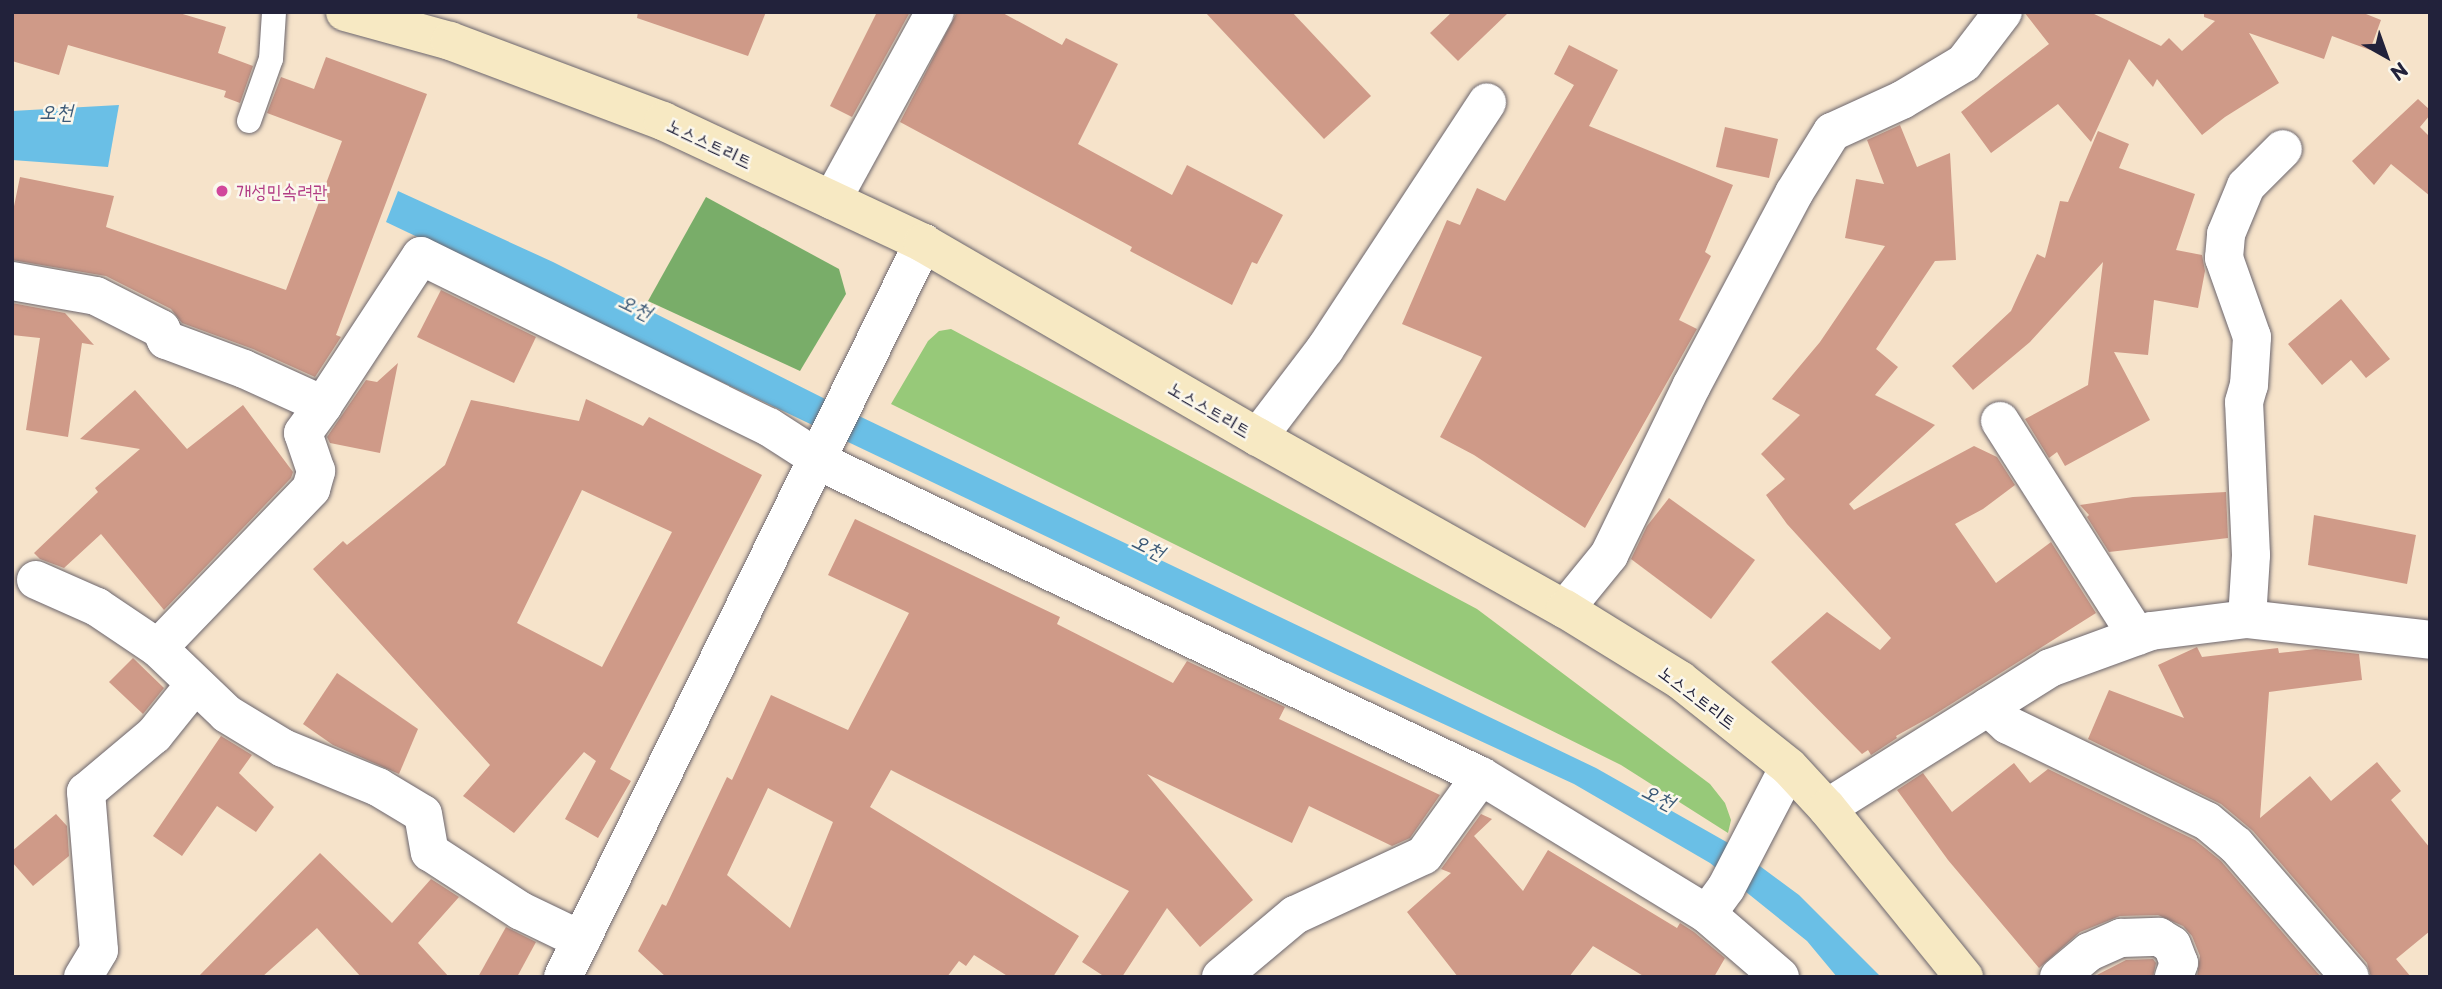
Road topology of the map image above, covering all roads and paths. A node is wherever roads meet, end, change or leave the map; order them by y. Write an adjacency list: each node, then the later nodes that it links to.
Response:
1 (274, 12): 6 (lane)
2 (345, 12): 8 (main road, 노스스트리트)
3 (935, 12): 8 (street)
4 (2003, 12): 16 (street)
5 (1487, 102): 13 (street)
6 (249, 121)
7 (2283, 149): 17 (street)
8 (832, 200): 9 (main road, 노스스트리트)
9 (923, 243): 13 (main road, 노스스트리트); 14 (street)
10 (12, 281): 11 (street)
11 (323, 405): 14 (street); 20 (street)
12 (2000, 421): 18 (street)
13 (1258, 437): 16 (main road, 노스스트리트)
14 (818, 453): 24 (street); 27 (street)
15 (36, 580): 20 (street)
16 (1565, 609): 23 (main road, 노스스트리트)
17 (2247, 619): 18 (street); 19 (street)
18 (2137, 636): 22 (street)
19 (2430, 640)
20 (158, 648): 21 (street)
21 (195, 684): 27 (street); 28 (street)
22 (1988, 707): 25 (street); 35 (street)
23 (1789, 766): 25 (main road, 노스스트리트); 26 (street)
24 (1481, 776): 26 (street); 30 (street)
25 (1827, 808): 32 (main road, 노스스트리트)
26 (1716, 901): 31 (street)
27 (581, 940): 29 (street)
28 (83, 977)
29 (563, 977)
30 (1221, 977)
31 (1780, 977)
32 (1964, 977)
33 (2059, 977): 34 (street)
34 (2174, 977)
35 (2350, 977)

